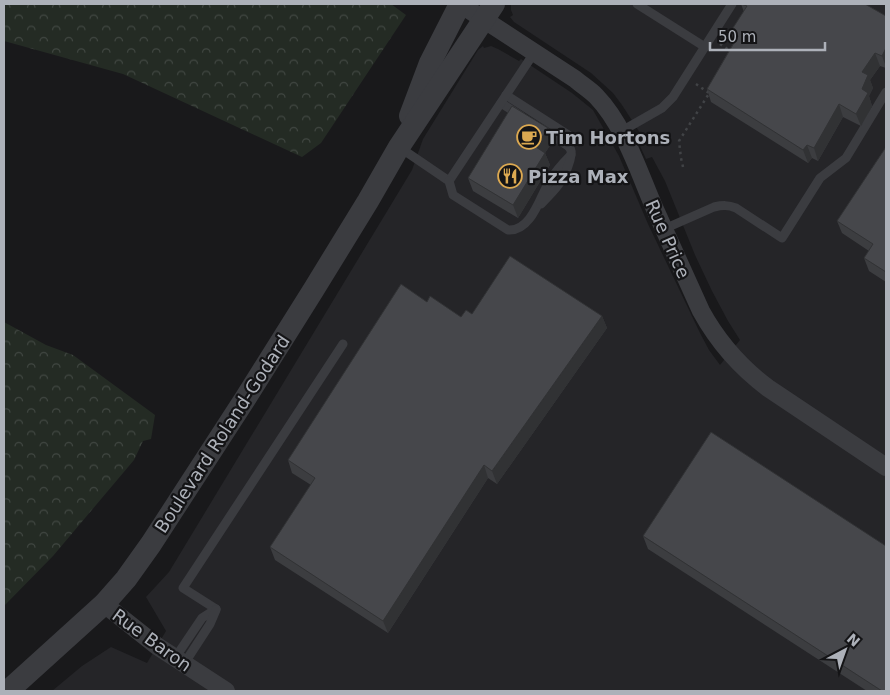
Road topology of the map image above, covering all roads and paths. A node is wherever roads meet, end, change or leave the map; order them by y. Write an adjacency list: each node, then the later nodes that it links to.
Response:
1 (460, 4): 4 (street, Rue Price); 19 (street, Boulevard Roland-Godard)
2 (637, 4): 6 (lane)
3 (732, 4): 6 (lane)
4 (489, 12): 7 (street, Rue Price); 19 (street, Boulevard Roland-Godard)
5 (718, 43): 8 (path)
6 (705, 47): 9 (lane)
7 (534, 53): 13 (lane); 17 (street, Rue Price)
8 (734, 54)
9 (686, 78): 12 (path); 17 (lane)
10 (714, 85): 12 (path)
11 (886, 92): 22 (lane)
12 (710, 93): 20 (path)
13 (506, 95): 14 (lane); 18 (lane)
14 (501, 103): 15 (lane); 21 (lane)
15 (526, 119)
16 (534, 124): 18 (lane)
17 (620, 132): 22 (street, Rue Price)
18 (568, 146): 21 (lane)
19 (399, 147): 21 (lane); 25 (street, Boulevard Roland-Godard)
20 (683, 167)
21 (449, 181)
22 (664, 229): 24 (street, Rue Price)
23 (343, 344): 26 (lane)
24 (886, 467)
25 (104, 604): 26 (street, Rue Baron); 27 (street, Boulevard Roland-Godard)
26 (180, 661): 28 (street, Rue Baron)
27 (8, 691)
28 (226, 691)

